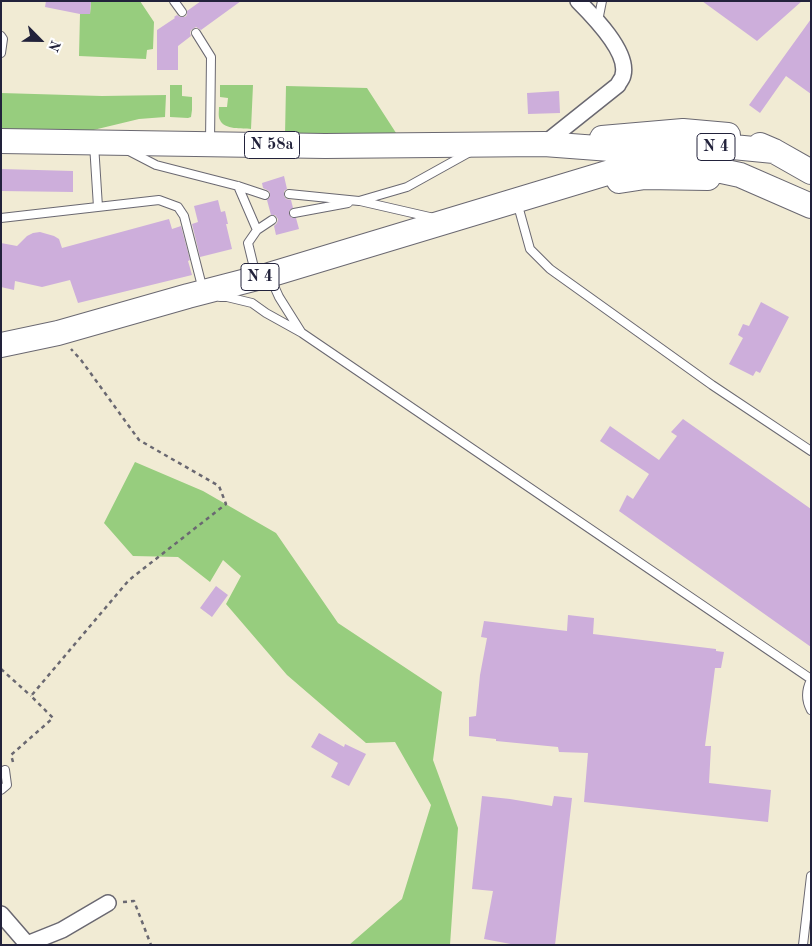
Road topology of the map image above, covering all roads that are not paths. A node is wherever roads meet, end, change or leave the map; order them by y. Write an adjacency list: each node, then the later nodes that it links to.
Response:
1 (174, 1): 4 (lane)
2 (578, 1): 5 (street)
3 (602, 1): 5 (lane)
4 (182, 12)
5 (598, 21): 13 (street)
6 (196, 33): 11 (lane)
7 (1, 36): 8 (lane)
8 (1, 53)
9 (1, 141): 10 (main road, N 58a)
10 (104, 143): 11 (main road, N 58a); 17 (lane); 24 (lane)
11 (210, 144): 12 (main road, N 58a)
12 (483, 144): 13 (main road, N 58a); 22 (lane)
13 (544, 144): 14 (main road, N 58a); 15 (main road, N 58a)
14 (774, 151): 15 (main road, N 4); 16 (main road, N 4)
15 (660, 157): 18 (main road); 21 (main road, N 4)
16 (811, 172)
17 (238, 186): 20 (lane); 29 (lane)
18 (771, 189): 21 (main road, N 4); 23 (main road, N 4)
19 (289, 194): 22 (lane)
20 (265, 195)
21 (517, 200): 28 (main road, N 4); 34 (lane)
22 (359, 201): 25 (lane); 28 (lane)
23 (811, 206)
24 (98, 207): 26 (lane); 31 (lane)
25 (294, 213)
26 (1, 218)
27 (272, 220): 29 (lane)
28 (448, 221): 30 (main road, N 4)
29 (257, 230): 30 (lane)
30 (263, 277): 31 (main road, N 4); 32 (lane)
31 (196, 294): 32 (lane); 33 (main road, N 4)
32 (302, 333): 35 (lane)
33 (1, 345)
34 (811, 451)
35 (811, 679): 36 (lane)
36 (811, 710)
37 (5, 770): 38 (lane)
38 (4, 787)
39 (811, 876): 42 (lane)
40 (108, 903): 41 (street)
41 (1, 914)
42 (803, 945)

